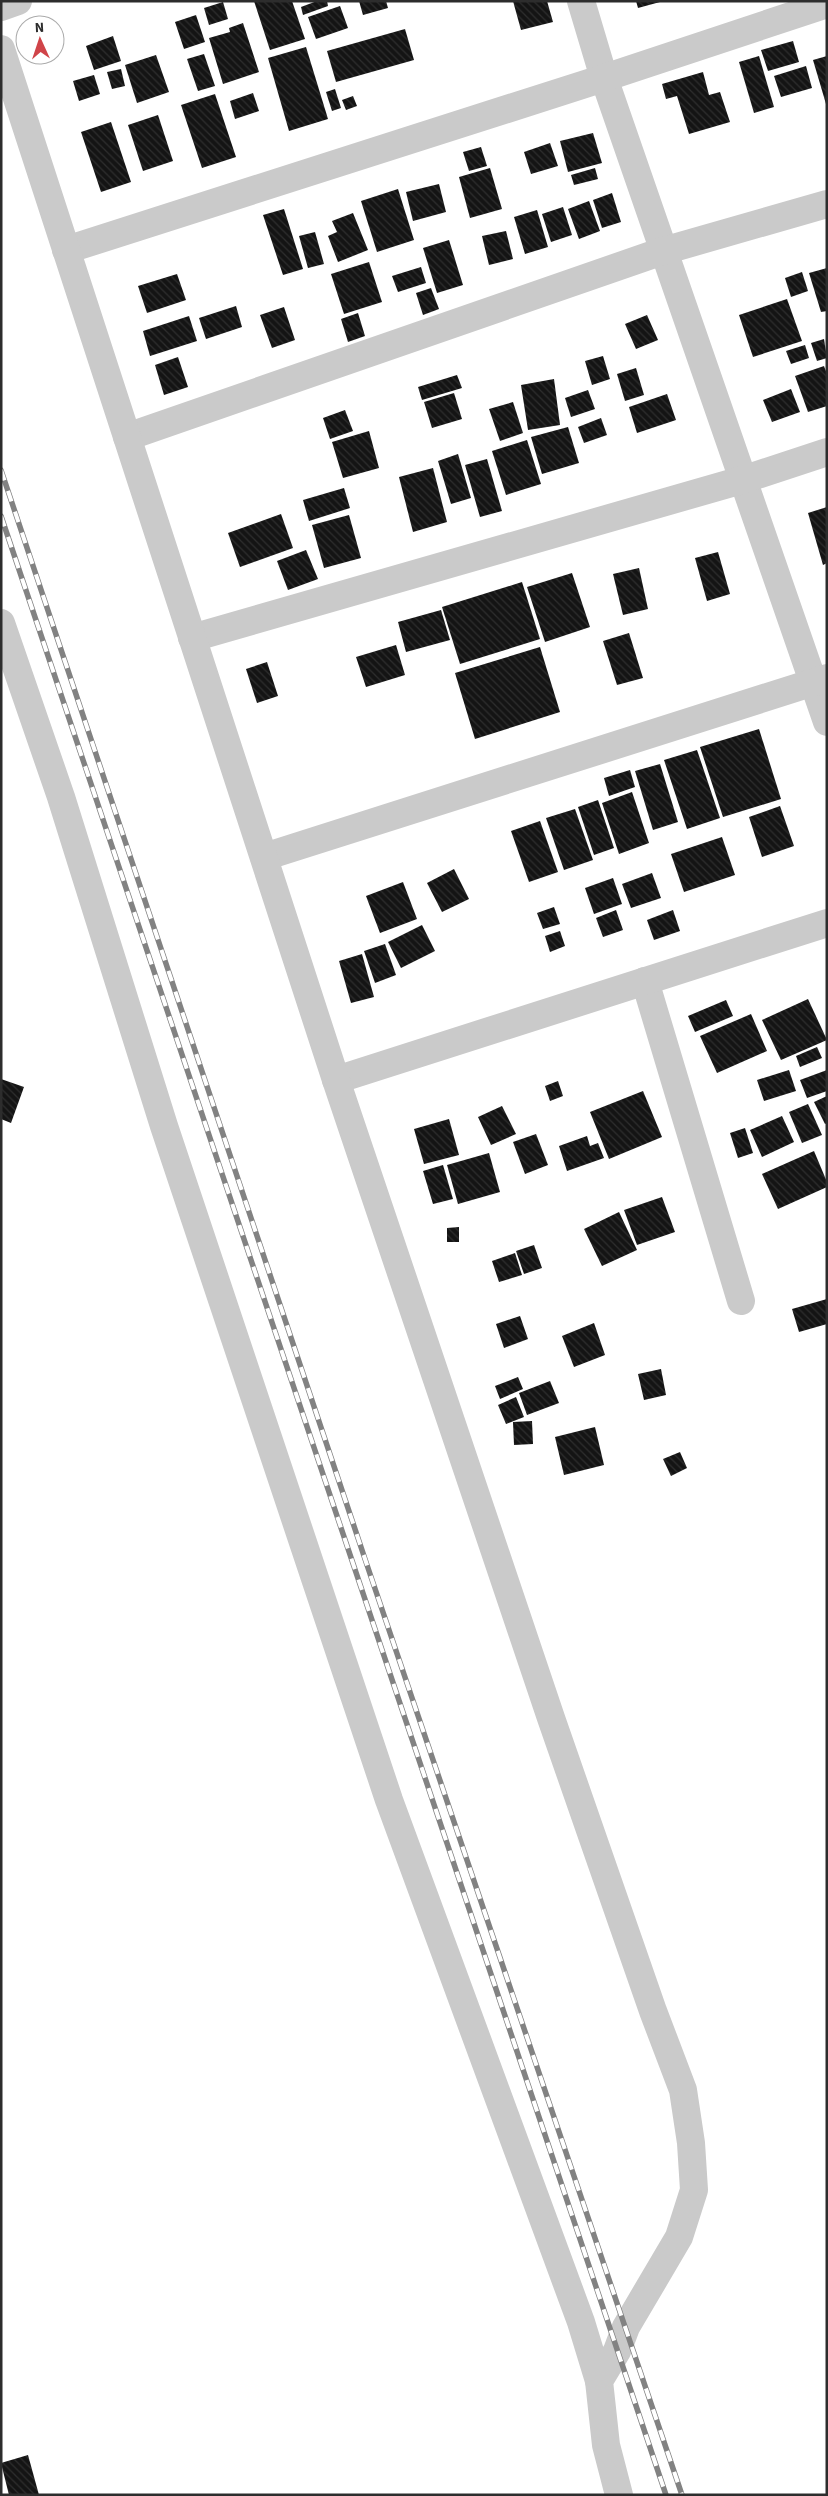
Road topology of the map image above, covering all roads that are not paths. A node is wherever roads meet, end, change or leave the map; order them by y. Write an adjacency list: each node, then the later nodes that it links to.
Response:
1 (18, 1): 4 (street)
2 (581, 1): 6 (street)
3 (827, 4): 6 (street)
4 (1, 7)
5 (1, 49): 8 (street)
6 (604, 78): 8 (street); 9 (street)
7 (827, 204): 9 (street)
8 (66, 250): 10 (street)
9 (663, 251): 10 (street); 12 (street)
10 (127, 437): 14 (street)
11 (827, 452): 12 (street)
12 (742, 480): 14 (street); 15 (street)
13 (1, 622): 22 (street)
14 (192, 638): 17 (street)
15 (820, 681): 16 (street); 17 (street)
16 (827, 722)
17 (264, 858): 20 (street)
18 (827, 923): 19 (street)
19 (645, 982): 20 (street); 21 (street)
20 (336, 1080): 22 (street)
21 (742, 1301)
22 (599, 2381): 23 (street)
23 (619, 2495)

